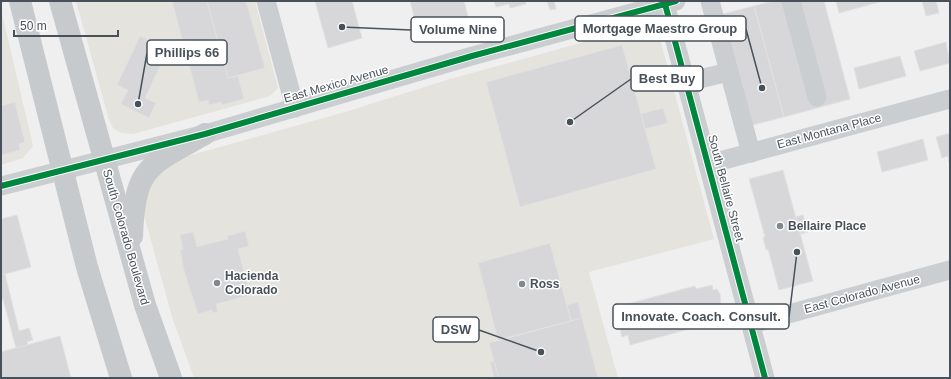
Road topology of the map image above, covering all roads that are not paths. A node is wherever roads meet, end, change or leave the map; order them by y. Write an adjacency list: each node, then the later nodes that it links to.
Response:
1 (20, 1): 16 (main road)
2 (60, 1): 14 (main road, South Colorado Boulevard)
3 (266, 1): 11 (street)
4 (710, 1): 7 (street)
5 (791, 1): 9 (street)
6 (670, 3): 8 (street, South Bellaire Street); 11 (street, East Mexico Avenue)
7 (729, 72): 8 (street); 13 (street)
8 (686, 82): 15 (street, South Bellaire Street)
9 (817, 97)
10 (950, 99): 13 (street, East Montana Place)
11 (295, 108): 12 (street, East Mexico Avenue)
12 (205, 134): 14 (street, East Mexico Avenue); 18 (main road)
13 (751, 153): 15 (street, East Montana Place)
14 (104, 160): 16 (street, East Mexico Avenue); 18 (main road, South Colorado Boulevard)
15 (709, 164): 20 (street, South Bellaire Street)
16 (61, 171): 17 (street, East Mexico Avenue); 21 (main road)
17 (1, 186)
18 (132, 251): 22 (main road, South Colorado Boulevard)
19 (950, 270): 20 (street, East Colorado Avenue)
20 (752, 324): 23 (street, South Bellaire Street)
21 (121, 378)
22 (171, 378)
23 (765, 378)

